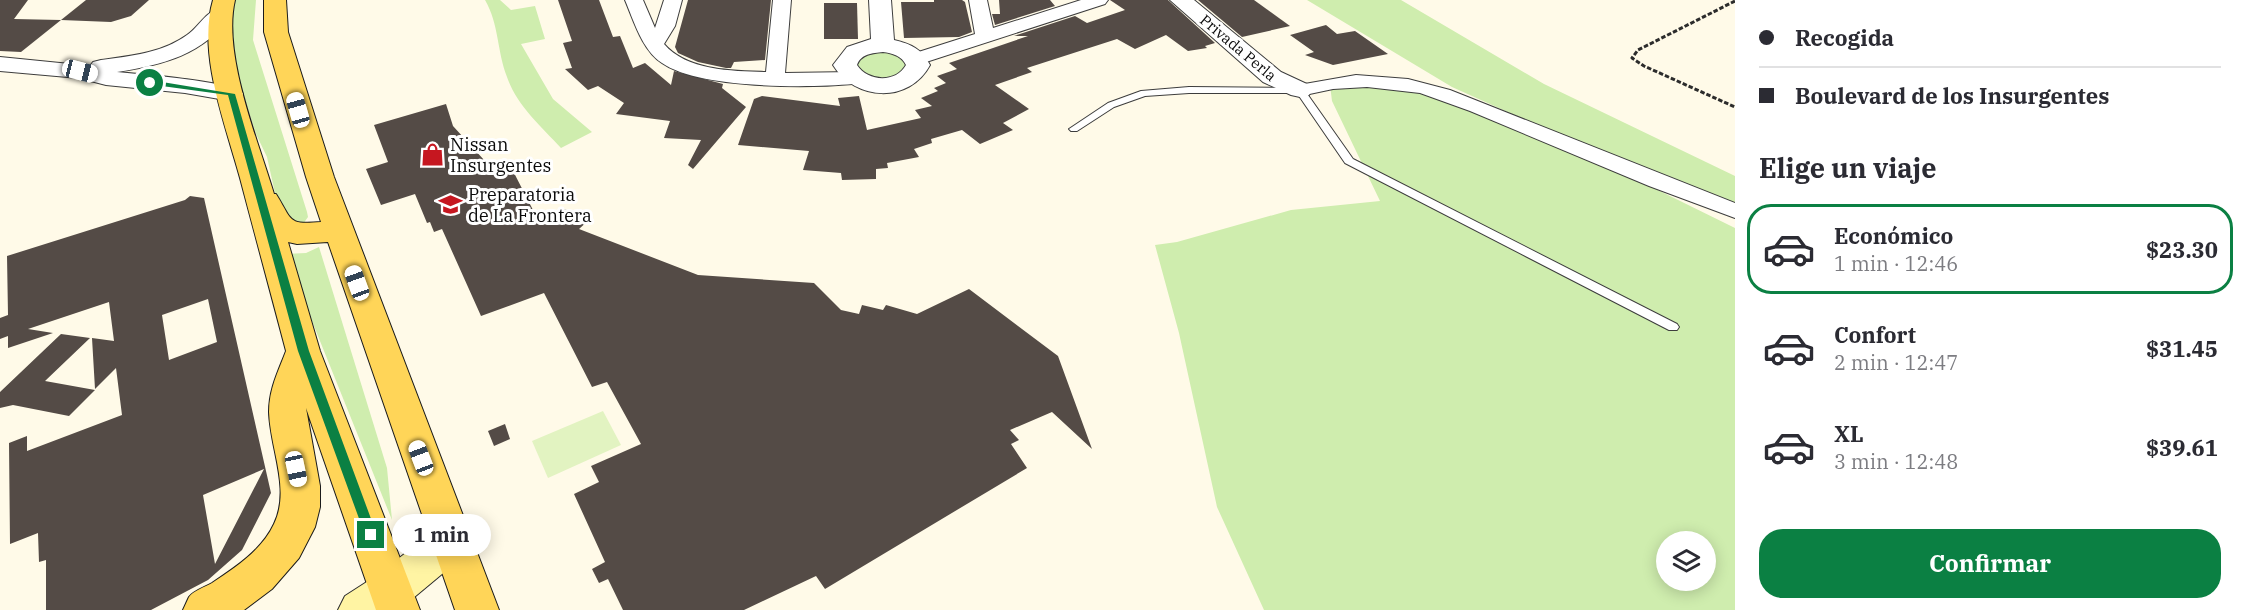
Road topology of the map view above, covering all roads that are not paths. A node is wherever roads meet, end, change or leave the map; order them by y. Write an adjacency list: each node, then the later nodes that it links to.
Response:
1 (275, 0): 23 (main road)
2 (634, 0): 11 (street)
3 (673, 0): 11 (street)
4 (782, 0): 16 (street)
5 (880, 0): 12 (street)
6 (978, 0): 10 (street)
7 (1099, 0): 10 (street)
8 (1180, 0): 18 (street, Privada Perla)
9 (222, 7): 15 (street); 19 (main road)
10 (986, 36): 13 (street)
11 (655, 44): 16 (street)
12 (883, 45): 13 (street); 17 (street)
13 (916, 59): 17 (street)
14 (0, 64): 15 (street)
15 (80, 71): 19 (street)
16 (775, 78): 17 (street)
17 (853, 78)
18 (1300, 90): 20 (lane); 22 (street); 24 (lane)
19 (231, 94): 21 (main road)
20 (1074, 129)
21 (256, 183): 23 (main road); 25 (main road)
22 (1735, 211)
23 (338, 231): 26 (main road)
24 (1673, 327)
25 (303, 351): 27 (main road); 28 (main road)
26 (452, 542): 27 (main road); 29 (main road)
27 (383, 604)
28 (205, 610)
29 (477, 610)

